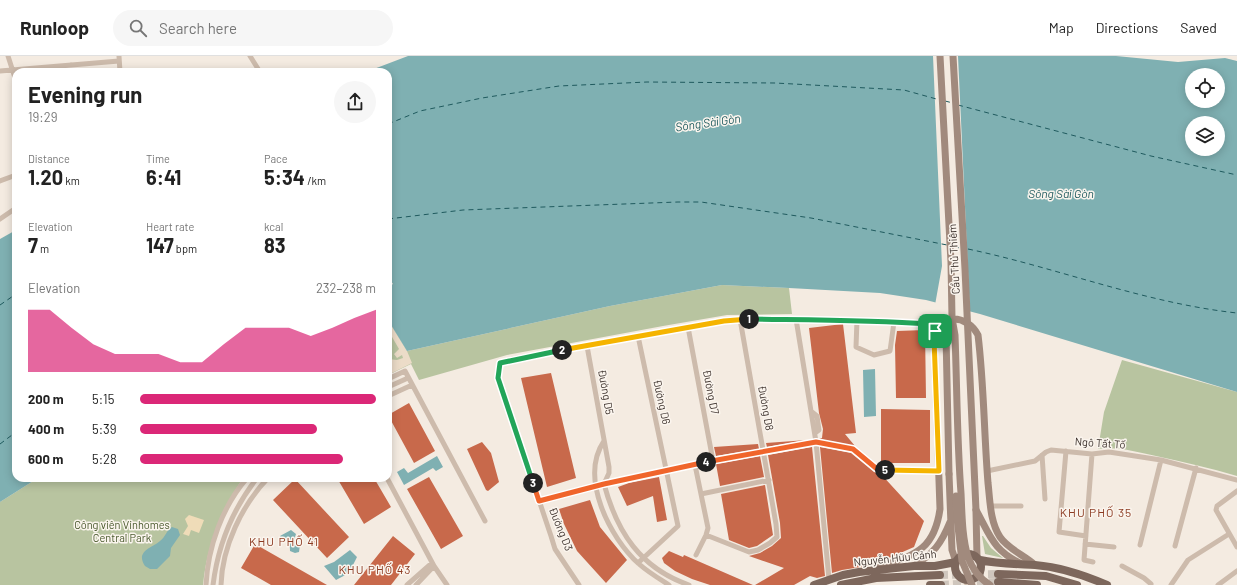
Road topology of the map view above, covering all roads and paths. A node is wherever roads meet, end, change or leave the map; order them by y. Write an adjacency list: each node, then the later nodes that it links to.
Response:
1 (8, 56): 7 (street)
2 (250, 56): 11 (street)
3 (940, 56): 19 (main road, Cầu Thủ Thiêm)
4 (953, 56): 61 (main road, Cầu Thủ Thiêm, bridge)
5 (119, 58): 6 (street); 10 (street)
6 (71, 65): 8 (street); 9 (street)
7 (12, 68)
8 (36, 68)
9 (71, 68)
10 (120, 68)
11 (258, 68)
12 (12, 70): 13 (street)
13 (0, 71)
14 (10, 178): 15 (street); 16 (street)
15 (0, 181)
16 (0, 185)
17 (12, 211): 18 (street)
18 (0, 219)
19 (952, 318): 42 (main road, Cầu Thủ Thiêm, bridge); 62 (main road, bridge)
20 (740, 319): 21 (street); 24 (street); 35 (street, Đường D8)
21 (796, 320): 22 (street); 34 (street)
22 (856, 320): 23 (street); 23 (street)
23 (894, 322): 25 (street)
24 (688, 327): 26 (street); 40 (street, Đường D7)
25 (935, 331): 45 (main road); 46 (main road)
26 (638, 336): 27 (street); 44 (street, Đường D6)
27 (587, 346): 33 (street, Đường D5); 58 (street, Đường D3)
28 (392, 376): 29 (street)
29 (408, 378): 30 (street); 31 (street)
30 (412, 385): 32 (street); 63 (street)
31 (392, 386)
32 (392, 394)
33 (604, 441): 53 (street, Đường D5); 54 (street)
34 (816, 442): 35 (street); 45 (street); 86 (street)
35 (763, 451): 40 (street); 47 (street, Đường D8)
36 (1066, 451): 37 (street, Ngô Tất Tố); 38 (street, Ngô Tất Tố); 66 (street)
37 (1092, 454): 39 (street, Ngô Tất Tố); 66 (street)
38 (1042, 455): 46 (street, Ngô Tất Tố); 57 (street)
39 (1161, 460): 43 (street, Ngô Tất Tố); 68 (street)
40 (713, 461): 41 (street)
41 (695, 465): 44 (street); 56 (street)
42 (959, 468): 87 (main road, Cầu Thủ Thiêm, bridge); 88 (main road, Cầu Thủ Thiêm, bridge)
43 (1196, 468): 48 (street, Ngô Tất Tố); 69 (street)
44 (666, 471): 53 (street); 73 (street, Đường D6)
45 (939, 471): 83 (main road)
46 (987, 471): 59 (main road)
47 (769, 480): 56 (street); 65 (street, Đường D8)
48 (1237, 480)
49 (244, 482): 89 (street)
50 (254, 482): 90 (street)
51 (265, 482): 91 (street)
52 (389, 482): 77 (street)
53 (604, 484): 54 (street); 73 (street)
54 (595, 486): 58 (street); 78 (street)
55 (1237, 491): 64 (street)
56 (701, 494): 65 (street)
57 (1045, 499)
58 (539, 501): 95 (street, Đường D3)
59 (991, 506): 60 (street); 80 (main road)
60 (1021, 506)
61 (976, 510): 74 (main road, Cầu Thủ Thiêm); 79 (main road)
62 (951, 520): 75 (main road); 81 (main road)
63 (485, 521)
64 (1229, 534): 71 (street); 107 (street)
65 (706, 535): 72 (street)
66 (1086, 536): 67 (street)
67 (1085, 544): 70 (street); 76 (street)
68 (1140, 545)
69 (1175, 546)
70 (1114, 547)
71 (1237, 547)
72 (696, 555)
73 (644, 558): 78 (street); 97 (street)
74 (978, 559): 75 (main road, Nguyễn Hữu Cảnh); 79 (main road); 88 (main road)
75 (956, 562): 81 (main road, Nguyễn Hữu Cảnh); 88 (main road)
76 (1093, 562)
77 (433, 564): 92 (street); 93 (street); 94 (street)
78 (638, 564): 96 (street)
79 (1026, 565): 80 (main road)
80 (1035, 565): 105 (main road)
81 (914, 566): 83 (main road, Nguyễn Hữu Cảnh)
82 (1122, 566): 106 (street)
83 (872, 570): 86 (main road, Nguyễn Hữu Cảnh)
84 (1237, 572): 108 (street)
85 (940, 575): 99 (main road)
86 (829, 579): 98 (main road, Nguyễn Hữu Cảnh)
87 (996, 580): 103 (main road); 104 (main road)
88 (970, 581): 102 (street)
89 (206, 585)
90 (213, 585)
91 (220, 585)
92 (407, 585)
93 (416, 585)
94 (447, 585)
95 (579, 585)
96 (669, 585)
97 (689, 585)
98 (814, 585)
99 (841, 585)
100 (930, 585): 101 (main road)
101 (940, 585)
102 (984, 585)
103 (1037, 585)
104 (1076, 585)
105 (1107, 585)
106 (1151, 585)
107 (1171, 585)
108 (1218, 585)

